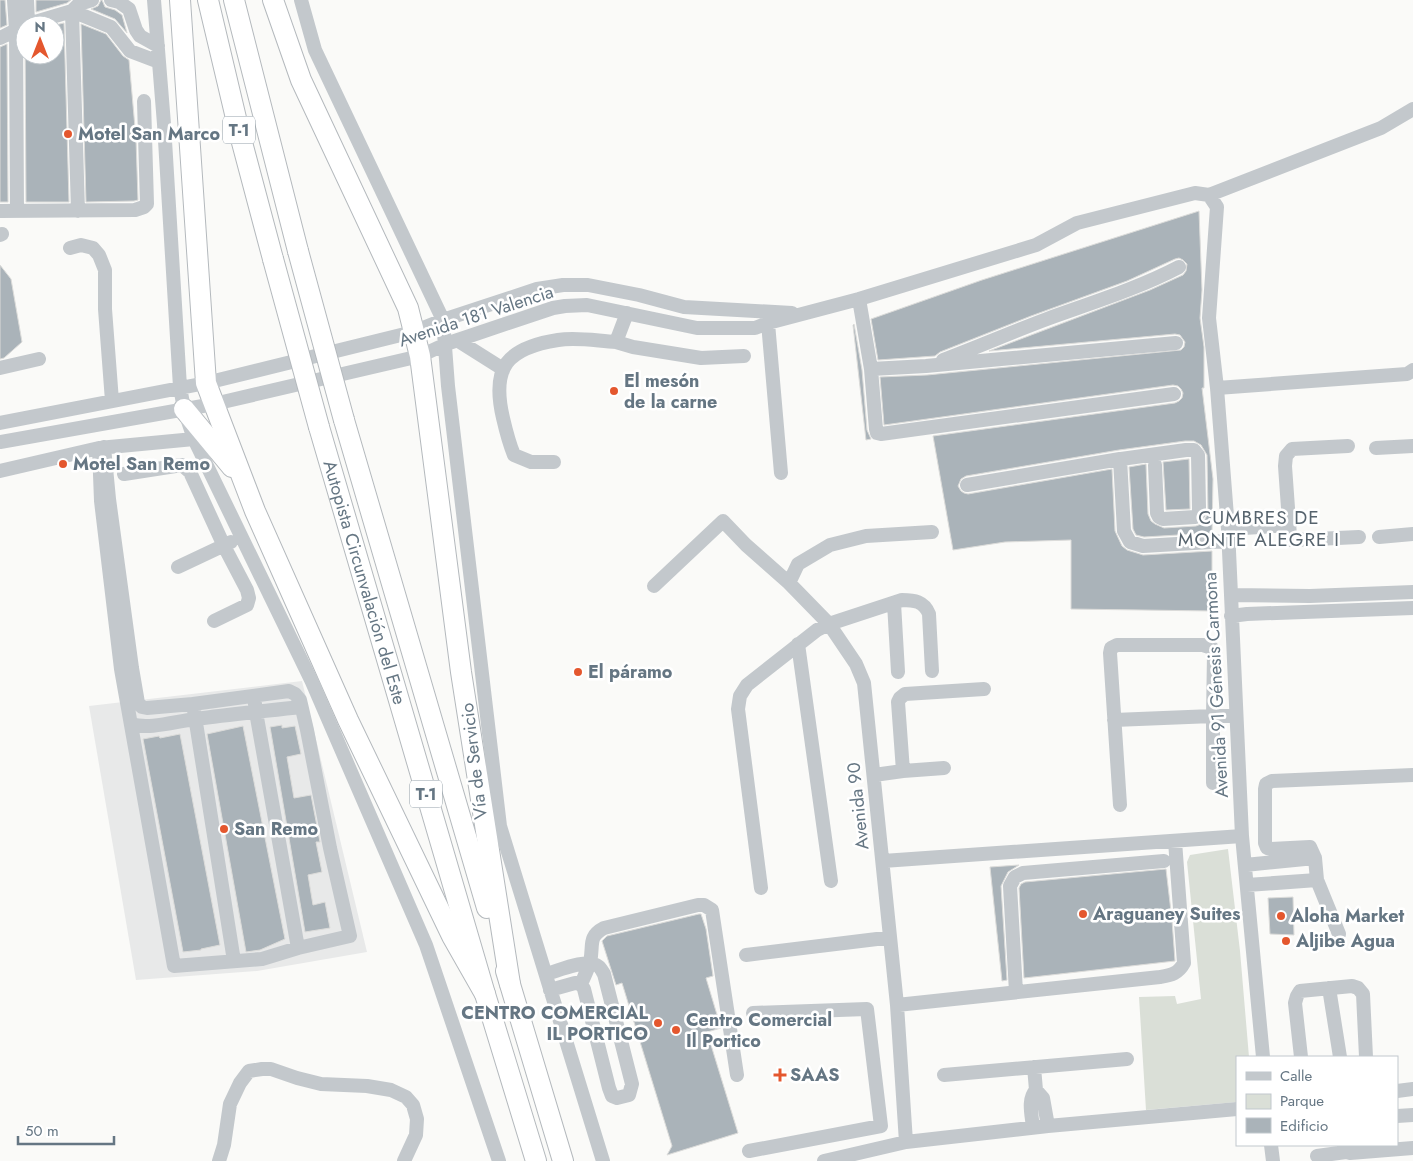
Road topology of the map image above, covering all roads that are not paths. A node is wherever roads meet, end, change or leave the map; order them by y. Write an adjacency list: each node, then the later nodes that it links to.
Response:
1 (14, 0): 12 (street)
2 (27, 0): 13 (street)
3 (92, 0): 11 (street)
4 (111, 0): 17 (street)
5 (154, 0): 17 (street)
6 (180, 0): 47 (highway)
7 (208, 0): 130 (highway, Autopista Circunvalación del Este / T-1, bridge)
8 (234, 0): 125 (highway, Autopista Circunvalación del Este / T-1, bridge)
9 (274, 0): 35 (highway)
10 (301, 0): 33 (street, Vía de Servicio)
11 (72, 11): 14 (street); 18 (street); 24 (street)
12 (20, 15)
13 (25, 15)
14 (59, 15)
15 (15, 30): 16 (street)
16 (0, 38)
17 (158, 46): 18 (street)
18 (159, 62): 48 (street)
19 (23, 65): 23 (street)
20 (144, 100): 24 (street)
21 (1413, 109): 22 (street)
22 (1209, 195): 29 (street); 49 (street, Avenida 91 Génesis Carmona)
23 (17, 211): 24 (street); 25 (street)
24 (78, 211)
25 (0, 212)
26 (70, 248): 51 (street)
27 (1178, 267): 42 (street)
28 (563, 285): 30 (street); 32 (street, Avenida 181 Valencia); 33 (street, Avenida 181 Valencia)
29 (859, 300): 32 (street); 45 (street)
30 (565, 306): 31 (street, Avenida 181 Valencia); 36 (street, Avenida 181 Valencia)
31 (627, 313): 34 (street, Avenida 181 Valencia); 37 (street)
32 (803, 314): 34 (street, Avenida 181 Valencia)
33 (443, 320): 35 (street, Avenida 181 Valencia); 36 (street, Vía de Servicio)
34 (768, 323): 65 (street)
35 (413, 332): 39 (highway); 47 (street, Avenida 181 Valencia)
36 (451, 342): 39 (street, Avenida 181 Valencia); 44 (street); 124 (street, Vía de Servicio)
37 (616, 342): 40 (street); 44 (street)
38 (1176, 343): 42 (street)
39 (420, 356): 52 (street, Avenida 181 Valencia); 125 (highway)
40 (744, 356)
41 (39, 360): 43 (street)
42 (926, 366): 45 (street)
43 (0, 368)
44 (503, 369): 62 (street)
45 (871, 369): 50 (street)
46 (1413, 370): 49 (street)
47 (206, 383): 48 (street, Avenida 181 Valencia); 52 (highway)
48 (180, 387): 51 (street, Avenida 181 Valencia); 53 (street)
49 (1217, 388): 72 (street, Avenida 91 Génesis Carmona)
50 (1174, 394)
51 (112, 401): 54 (street, Avenida 181 Valencia)
52 (214, 404): 53 (street, Avenida 181 Valencia); 67 (highway)
53 (184, 409): 55 (street); 56 (street, Avenida 181 Valencia); 67 (highway)
54 (0, 423)
55 (194, 439): 59 (street); 73 (street)
56 (0, 442)
57 (1348, 446): 69 (street)
58 (1413, 446): 60 (street)
59 (101, 448): 64 (street); 94 (street); 100 (street)
60 (1376, 448)
61 (1121, 459): 63 (street)
62 (554, 462)
63 (1155, 465)
64 (0, 471)
65 (781, 473)
66 (124, 474): 76 (street)
67 (245, 484): 130 (highway)
68 (967, 485): 72 (street)
69 (1290, 525): 72 (street); 75 (street)
70 (932, 532): 78 (street)
71 (1413, 534): 74 (street)
72 (1228, 535): 81 (street, Avenida 91 Génesis Carmona)
73 (241, 537): 76 (street); 160 (street)
74 (1379, 537)
75 (1359, 538)
76 (224, 546): 77 (street); 85 (street)
77 (178, 567)
78 (789, 583): 79 (street, Avenida 90); 86 (street, Avenida 90)
79 (654, 586)
80 (1413, 592): 81 (street)
81 (1230, 595): 84 (street, Avenida 91 Génesis Carmona)
82 (894, 603): 86 (street); 88 (street); 89 (street)
83 (1413, 608): 84 (street)
84 (1231, 616): 97 (street, Avenida 91 Génesis Carmona)
85 (214, 621)
86 (829, 624): 87 (street); 104 (street, Avenida 90)
87 (798, 644): 114 (street); 117 (street)
88 (932, 671)
89 (898, 672)
90 (984, 689): 103 (street)
91 (254, 696): 92 (street); 93 (street); 95 (street)
92 (193, 704): 94 (street); 98 (street)
93 (301, 707): 95 (street); 120 (street)
94 (147, 708): 101 (street)
95 (256, 712): 98 (street); 120 (street)
96 (1212, 716): 97 (street); 99 (street); 99 (street); 106 (street)
97 (1236, 716): 108 (street, Avenida 91 Génesis Carmona)
98 (194, 719): 101 (street); 122 (street)
99 (1114, 720): 107 (street)
100 (130, 724): 101 (street); 122 (street)
101 (148, 726)
102 (944, 768): 103 (street)
103 (904, 771): 104 (street)
104 (874, 775): 111 (street, Avenida 90)
105 (1413, 775): 110 (street)
106 (1213, 783)
107 (1120, 805)
108 (1242, 836): 109 (street); 113 (street, Avenida 91 Génesis Carmona)
109 (1174, 842): 111 (street); 129 (street)
110 (1315, 858): 113 (street); 115 (street)
111 (883, 861): 119 (street, Avenida 90)
112 (1164, 861): 129 (street)
113 (1245, 865): 116 (street, Avenida 91 Génesis Carmona)
114 (831, 880)
115 (1317, 880): 116 (street); 118 (street)
116 (1247, 885): 133 (street, Avenida 91 Génesis Carmona)
117 (761, 888)
118 (1339, 934)
119 (890, 939): 121 (street); 131 (street, Avenida 90)
120 (298, 948): 122 (street)
121 (746, 955)
122 (234, 961)
123 (590, 963): 124 (street); 126 (street); 126 (street); 139 (street)
124 (546, 974): 128 (street, Vía de Servicio)
125 (510, 984): 162 (highway, Autopista Circunvalación del Este / T-1)
126 (581, 984): 128 (street)
127 (1329, 988): 134 (street); 135 (street); 136 (street)
128 (550, 990): 163 (street, Vía de Servicio)
129 (1016, 992): 131 (street)
130 (485, 994): 161 (highway, Autopista Circunvalación del Este / T-1)
131 (897, 1005): 150 (street, Avenida 90)
132 (753, 1013): 148 (street)
133 (1263, 1056)
134 (1301, 1056)
135 (1340, 1056)
136 (1366, 1056)
137 (1127, 1059): 138 (street)
138 (1034, 1067): 140 (street); 142 (street)
139 (737, 1075)
140 (944, 1075)
141 (1413, 1089): 143 (street)
142 (1036, 1090): 147 (street); 149 (street)
143 (1398, 1091)
144 (1236, 1109): 147 (street)
145 (1413, 1115): 146 (street)
146 (1398, 1116)
147 (1048, 1126): 149 (street)
148 (869, 1128): 155 (street); 156 (street)
149 (1033, 1128): 150 (street)
150 (906, 1142): 156 (street)
151 (1271, 1146): 165 (street)
152 (1396, 1147): 153 (street); 154 (street)
153 (1345, 1148): 157 (street)
154 (1413, 1148)
155 (749, 1150)
156 (873, 1150): 164 (street)
157 (1317, 1156)
158 (219, 1161): 159 (street)
159 (404, 1161)
160 (499, 1161)
161 (536, 1161)
162 (563, 1161)
163 (603, 1161)
164 (824, 1161)
165 (1273, 1161)

